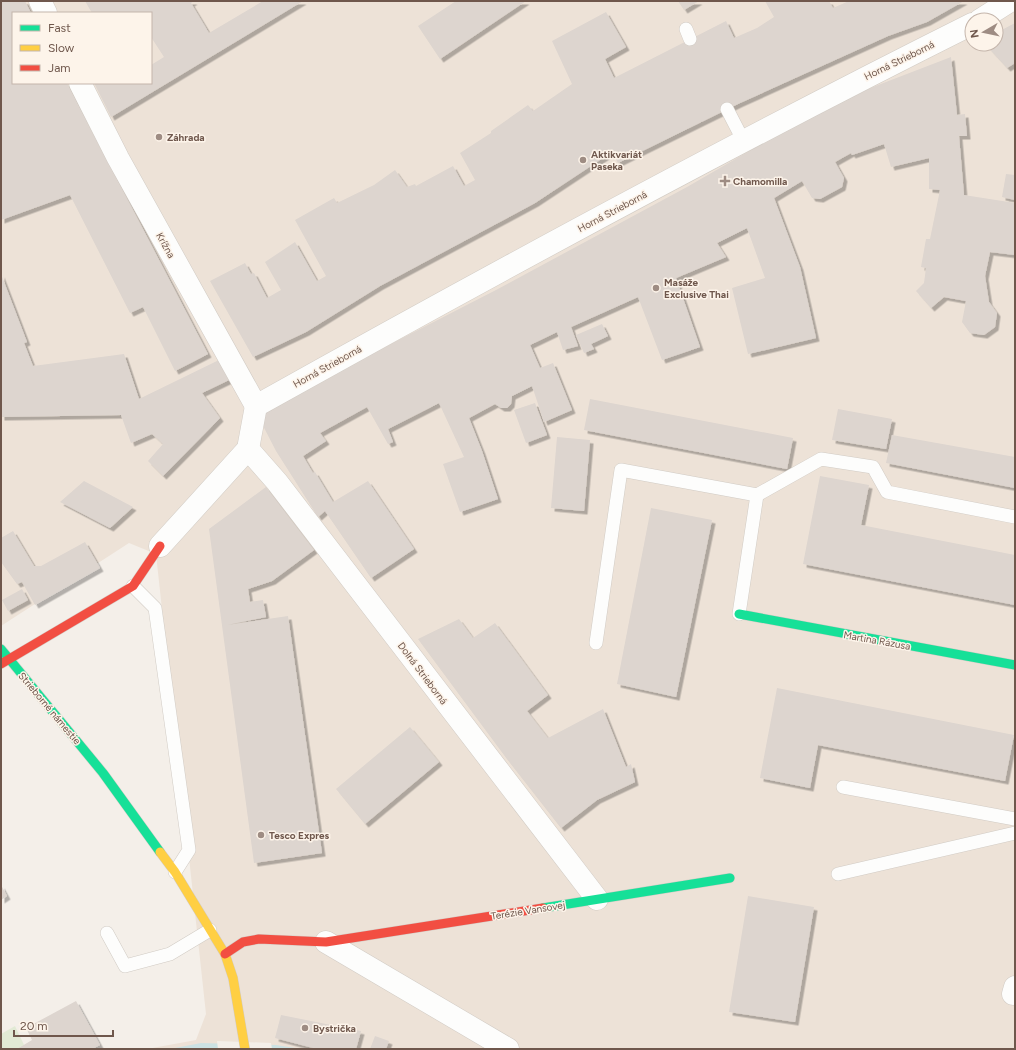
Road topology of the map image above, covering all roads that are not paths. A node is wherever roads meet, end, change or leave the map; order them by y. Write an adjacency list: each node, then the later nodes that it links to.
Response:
1 (40, 1): 3 (street)
2 (1010, 1): 4 (street)
3 (46, 12)
4 (993, 12)
5 (964, 28): 8 (street, Horná Strieborná)
6 (81, 84): 9 (street, Krížna)
7 (727, 109): 8 (lane)
8 (743, 140): 9 (street, Horná Strieborná)
9 (256, 406): 10 (street)
10 (248, 449): 13 (street); 27 (street, Dolná Strieborná)
11 (757, 495): 12 (lane); 15 (lane); 16 (lane)
12 (1015, 517)
13 (160, 546): 14 (street)
14 (133, 586): 18 (street); 24 (lane)
15 (739, 614): 20 (street, Martina Rázusa)
16 (596, 644)
17 (1, 649): 18 (street, Strieborné námestie)
18 (10, 660): 19 (street); 24 (street, Strieborné námestie)
19 (1, 664)
20 (1015, 665)
21 (843, 787): 22 (lane)
22 (1015, 820)
23 (1015, 833): 25 (lane)
24 (175, 872): 28 (street, Strieborné námestie)
25 (838, 874)
26 (730, 878): 27 (street, Terézie Vansovej)
27 (597, 899): 30 (street, Terézie Vansovej)
28 (210, 930): 29 (lane); 31 (street, Strieborné námestie)
29 (107, 933)
30 (326, 942): 31 (street, Terézie Vansovej); 33 (street, Terézie Vansovej)
31 (225, 954): 32 (street, Strieborné námestie)
32 (245, 1049)
33 (508, 1049)

